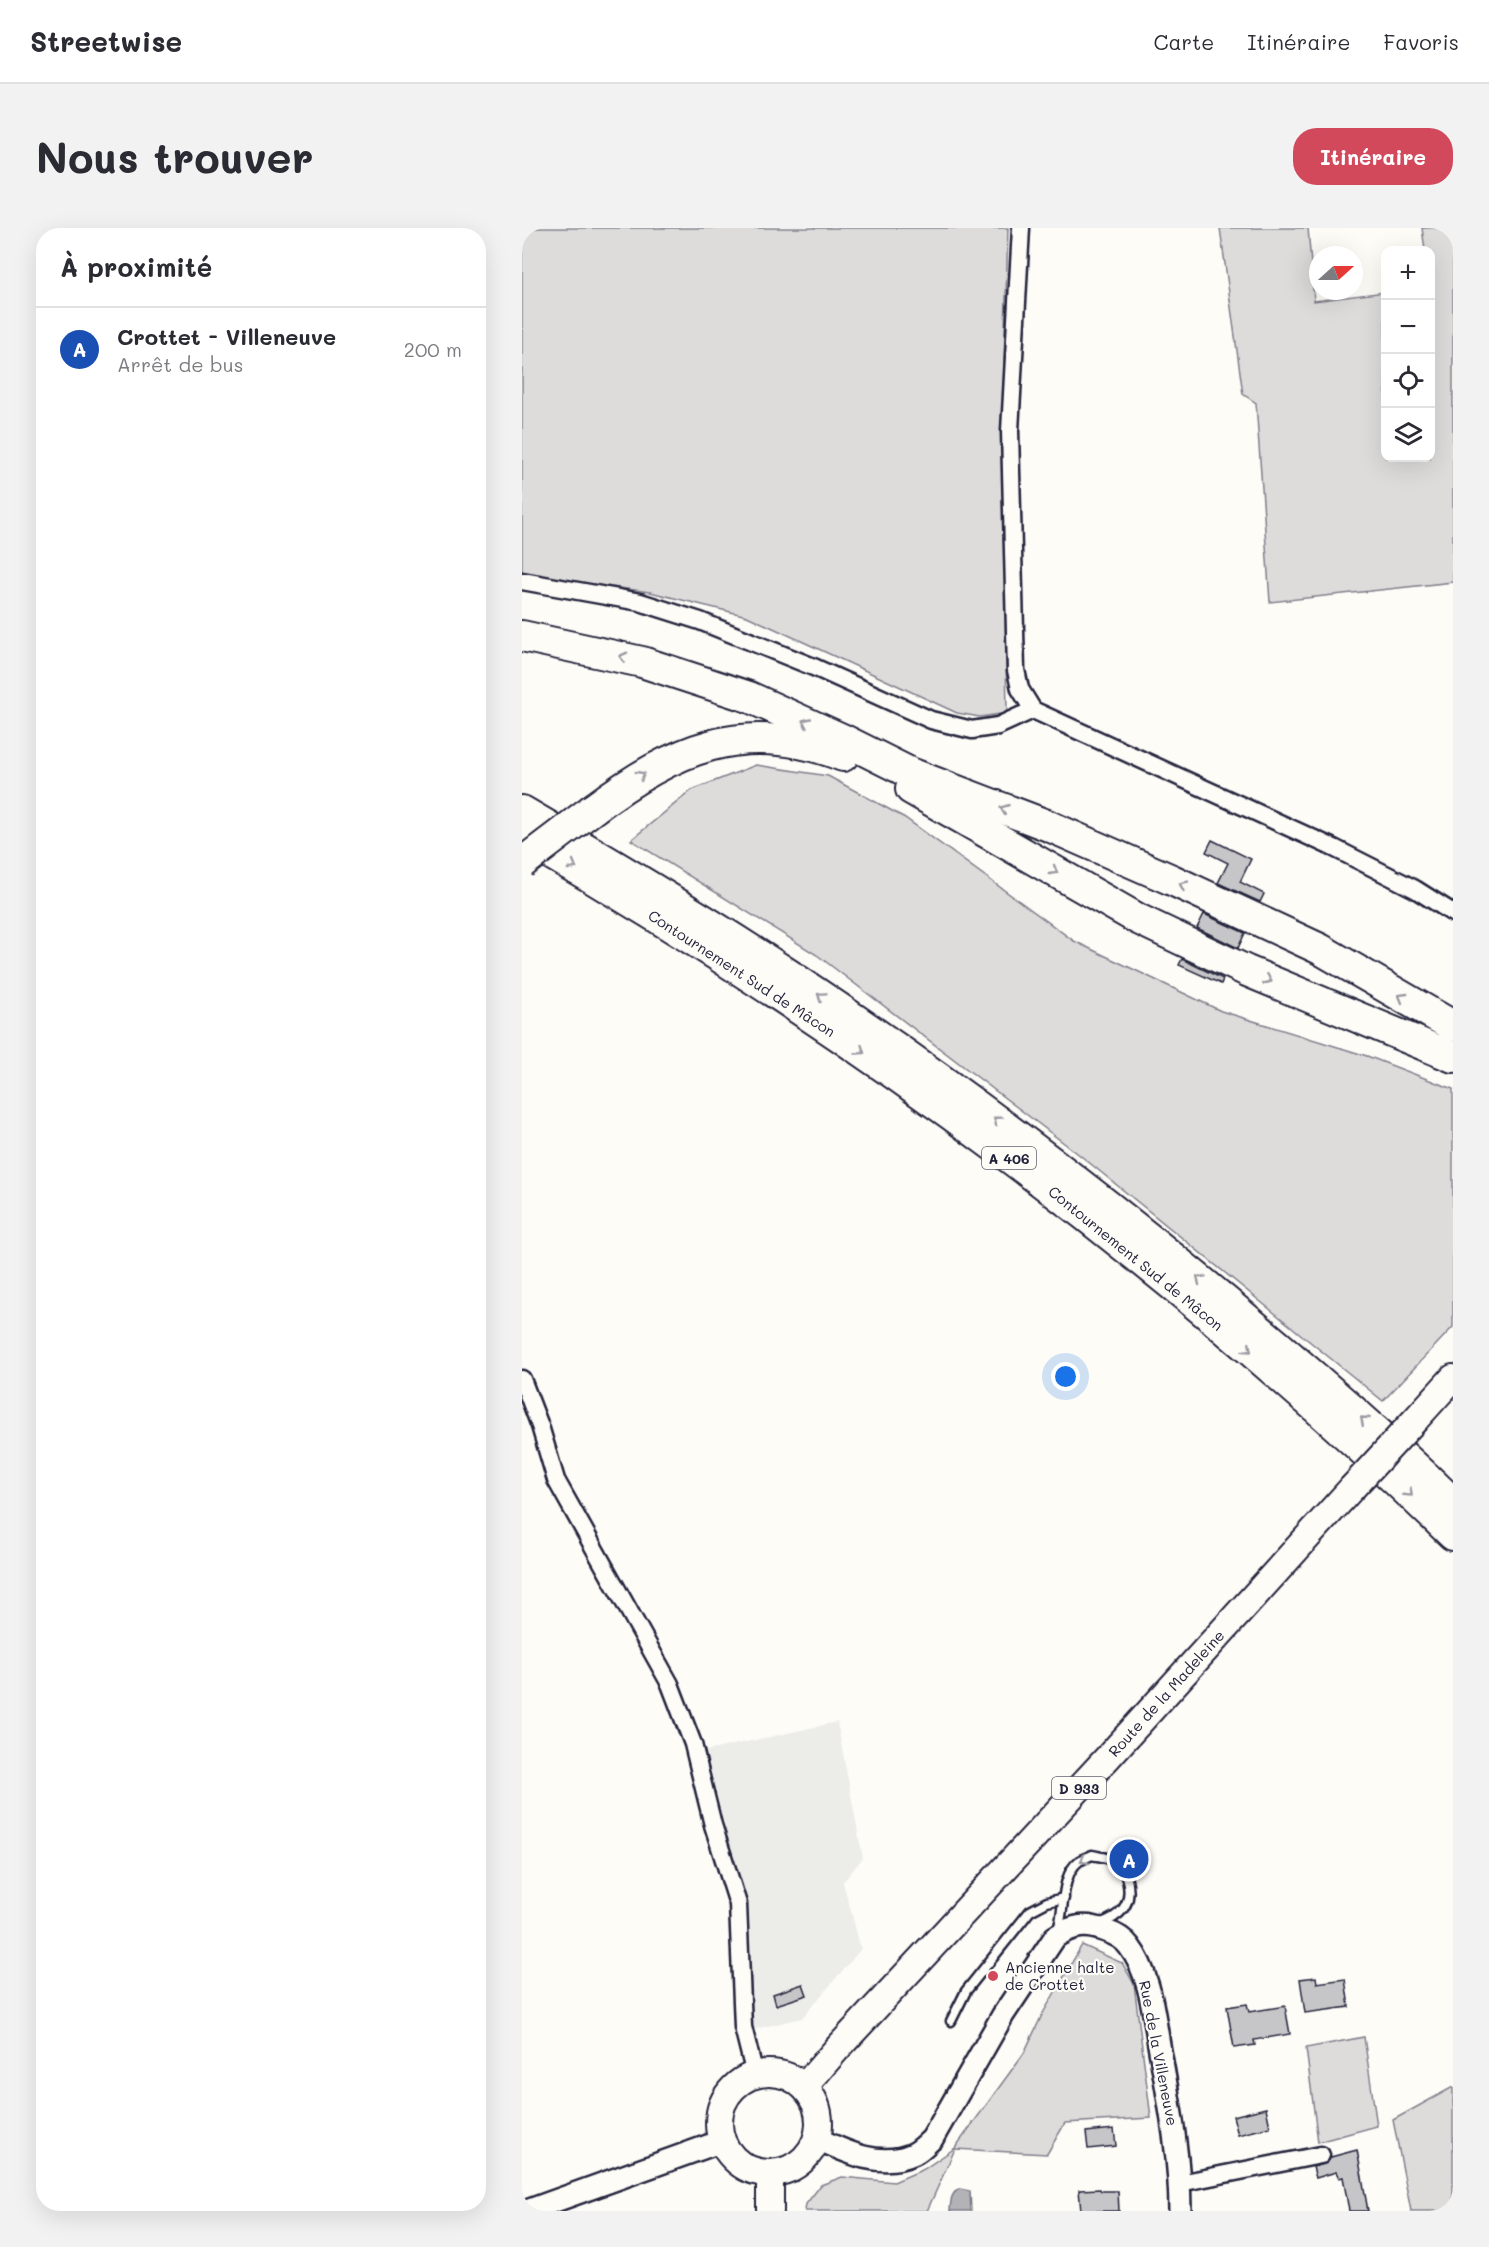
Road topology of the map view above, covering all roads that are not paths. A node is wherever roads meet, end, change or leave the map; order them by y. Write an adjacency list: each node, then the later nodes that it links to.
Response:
1 (1021, 228): 4 (street)
2 (522, 581): 4 (street)
3 (522, 636): 9 (highway, one-way to 3)
4 (1034, 710): 8 (street)
5 (522, 811): 13 (highway, Contournement Sud de Mâcon / A 406, one-way to 5)
6 (522, 837): 14 (highway, Contournement Sud de Mâcon / A 406, one-way to 14)
7 (522, 863): 10 (highway, one-way to 10, bridge)
8 (1453, 913)
9 (1453, 1026)
10 (1453, 1057)
11 (1453, 1378): 20 (main road, Route de la Madeleine / D 933, bridge)
12 (522, 1379): 19 (street)
13 (1453, 1503)
14 (1453, 1535)
15 (1064, 1898): 16 (lane, one-way to 15); 17 (lane); 18 (lane)
16 (1093, 1925): 17 (street); 25 (street, Rue de la Villeneuve)
17 (1055, 1937): 21 (street)
18 (951, 2021)
19 (755, 2074): 20 (main road); 22 (main road)
20 (804, 2087): 21 (main road)
21 (816, 2138): 24 (main road)
22 (722, 2140): 24 (main road); 26 (street)
23 (1321, 2155): 25 (street)
24 (770, 2173): 27 (main road)
25 (1180, 2183): 28 (street, Rue de la Villeneuve)
26 (527, 2211)
27 (770, 2211)
28 (1180, 2211)

